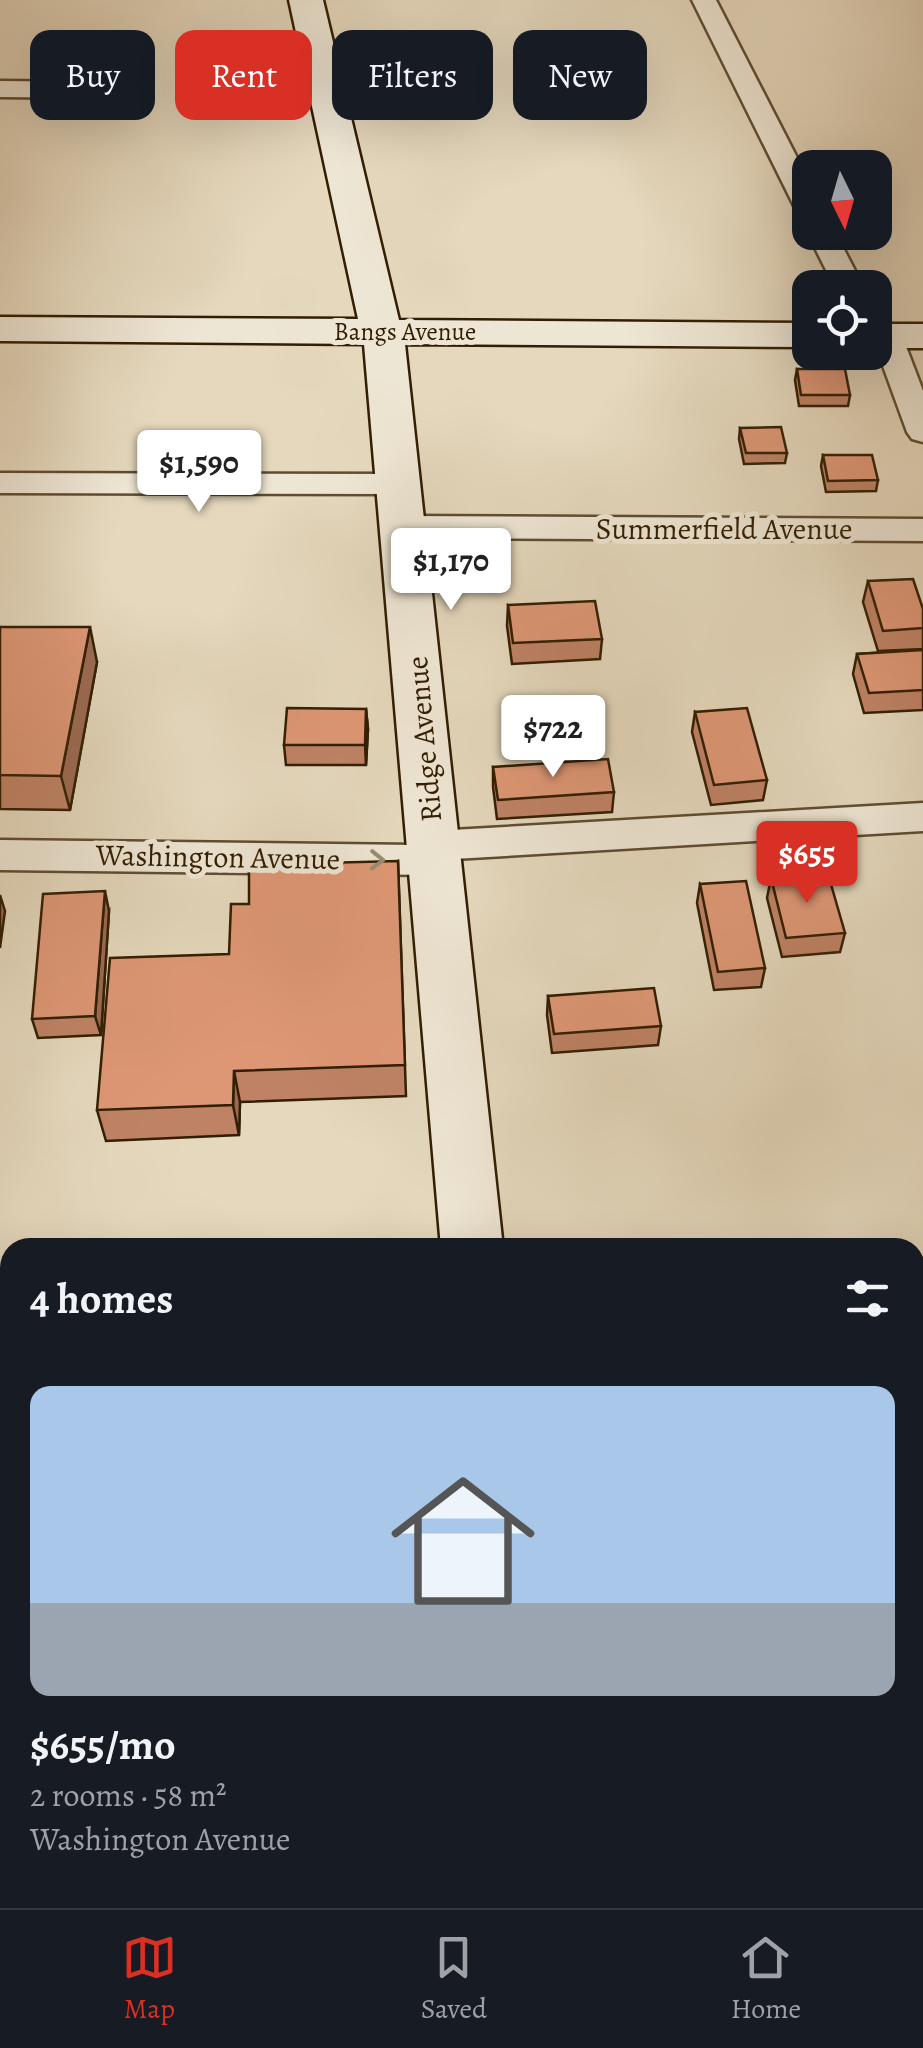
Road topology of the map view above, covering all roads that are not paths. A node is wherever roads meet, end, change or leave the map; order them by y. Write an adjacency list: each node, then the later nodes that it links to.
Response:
1 (306, 0): 7 (street, Ridge Avenue)
2 (704, 0): 5 (street)
3 (0, 89): 4 (street)
4 (30, 89)
5 (792, 174)
6 (0, 329): 7 (street, Bangs Avenue)
7 (384, 332): 8 (street, Bangs Avenue); 12 (street, Ridge Avenue)
8 (792, 336)
9 (895, 336): 10 (street)
10 (923, 432)
11 (0, 482): 12 (street, Summerfield Avenue)
12 (402, 506): 13 (street, Summerfield Avenue); 15 (street, Ridge Avenue)
13 (923, 530)
14 (923, 817): 15 (street, Washington Avenue)
15 (434, 853): 16 (street, Washington Avenue, one-way to 15); 17 (street, Ridge Avenue)
16 (0, 855)
17 (471, 1238)

